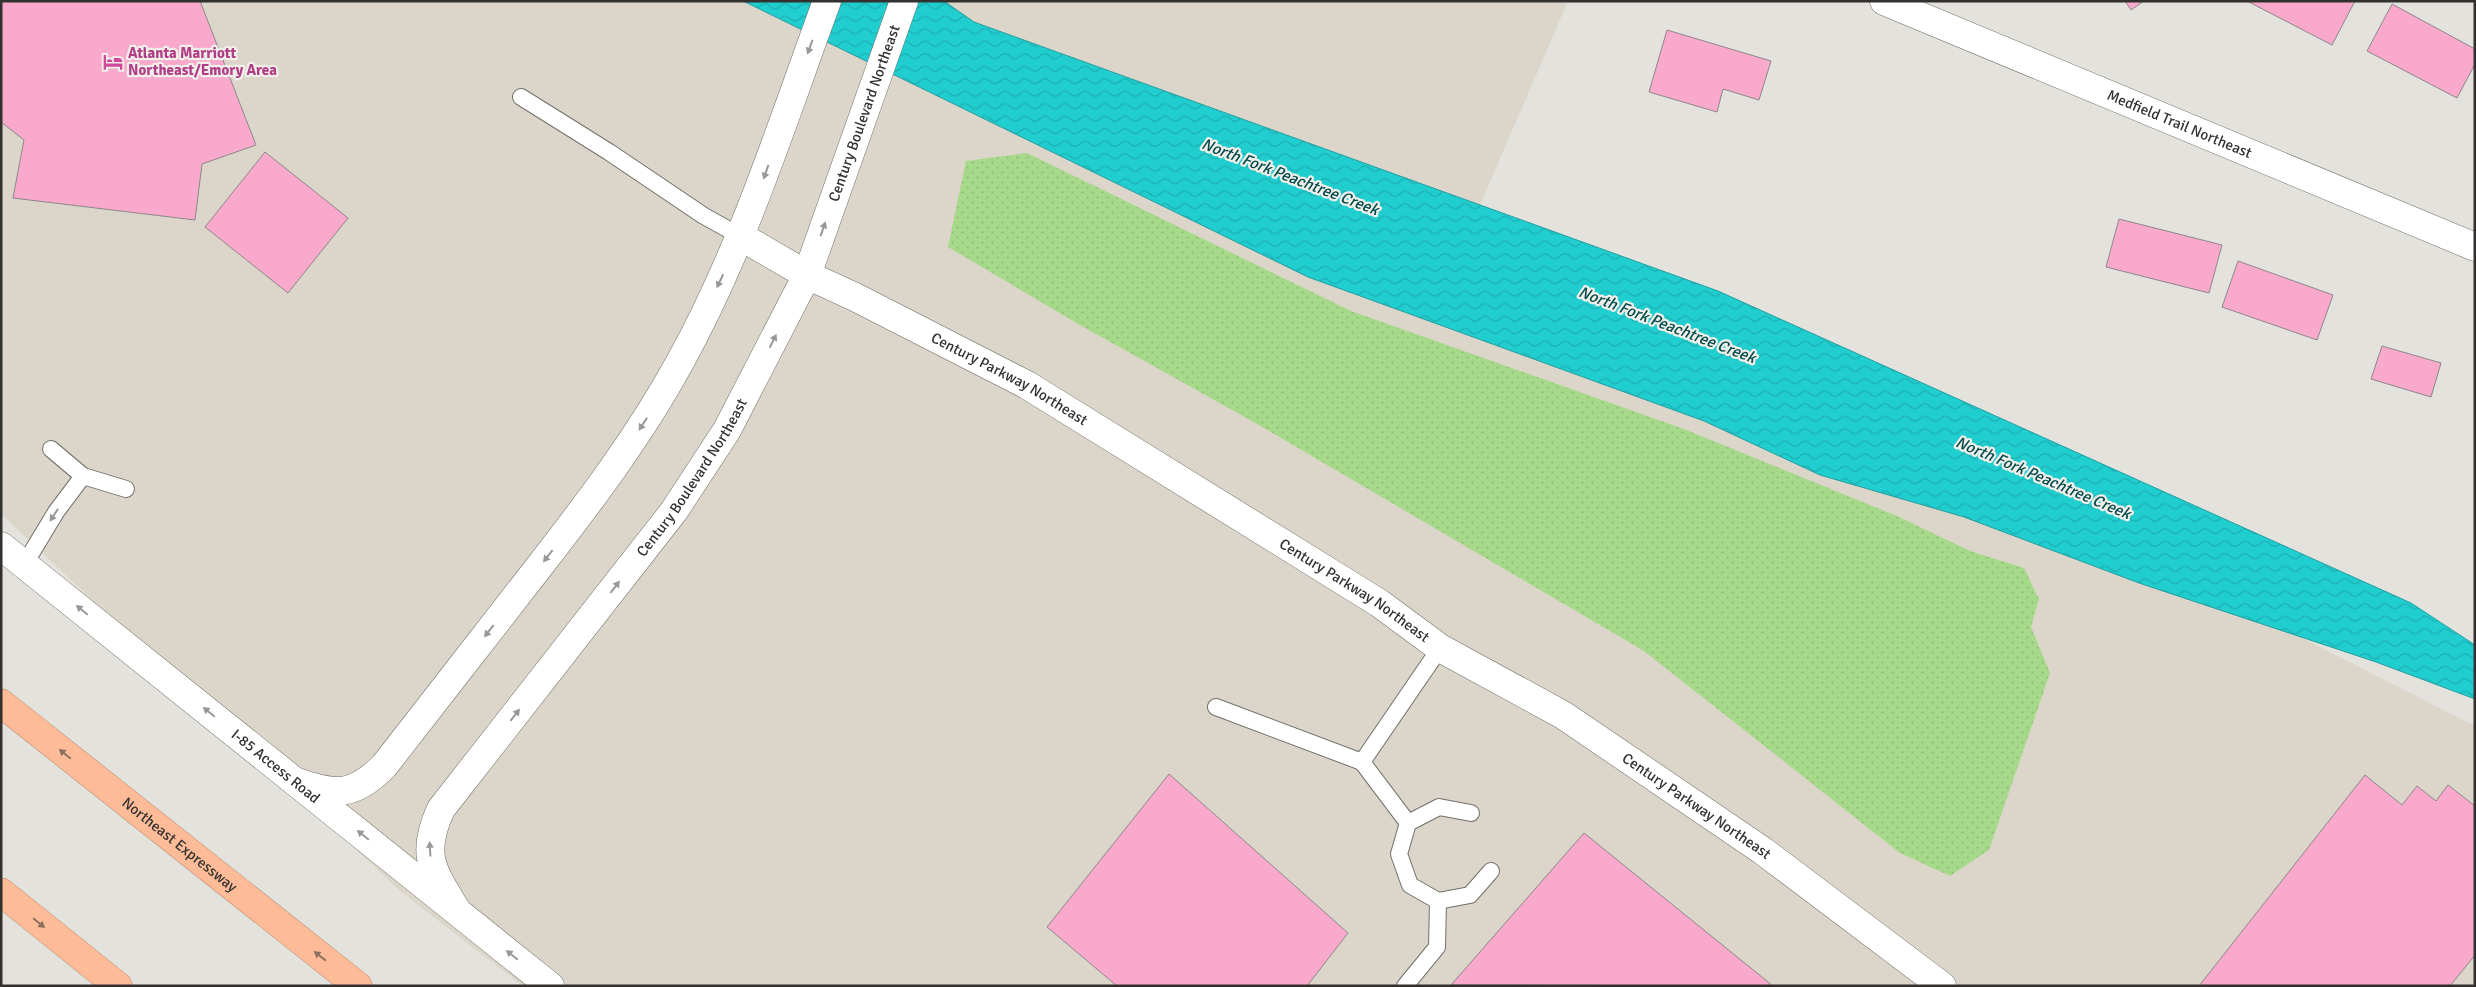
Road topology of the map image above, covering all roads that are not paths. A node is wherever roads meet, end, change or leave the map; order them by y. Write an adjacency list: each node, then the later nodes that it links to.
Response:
1 (827, 1): 5 (street, one-way to 5)
2 (904, 1): 7 (street, Century Boulevard Northeast, one-way to 2)
3 (1893, 3): 6 (street, Medfield Trail Northeast)
4 (521, 97): 5 (lane)
5 (740, 236): 7 (street, Century Parkway Northeast); 17 (street, one-way to 17)
6 (2475, 247)
7 (807, 275): 13 (street, Century Parkway Northeast); 23 (street, Century Boulevard Northeast, one-way to 7)
8 (51, 449): 9 (lane)
9 (83, 476): 10 (lane); 12 (lane, one-way to 12)
10 (126, 489)
11 (1, 546): 12 (street, I-85 Access Road)
12 (24, 565): 17 (street, I-85 Access Road, one-way to 12)
13 (1440, 648): 16 (lane); 28 (street, Century Parkway Northeast)
14 (1, 703): 25 (highway, Northeast Expressway, one-way to 14)
15 (1216, 707): 16 (lane)
16 (1362, 762): 19 (lane)
17 (297, 782): 23 (street, I-85 Access Road, one-way to 17)
18 (1471, 813): 19 (lane)
19 (1408, 823): 22 (lane)
20 (1491, 871): 22 (lane)
21 (1, 892): 24 (highway, one-way to 24)
22 (1438, 901): 27 (lane)
23 (456, 909): 26 (street, I-85 Access Road, one-way to 23)
24 (118, 986)
25 (358, 986)
26 (550, 986)
27 (1405, 986)
28 (1942, 986)

